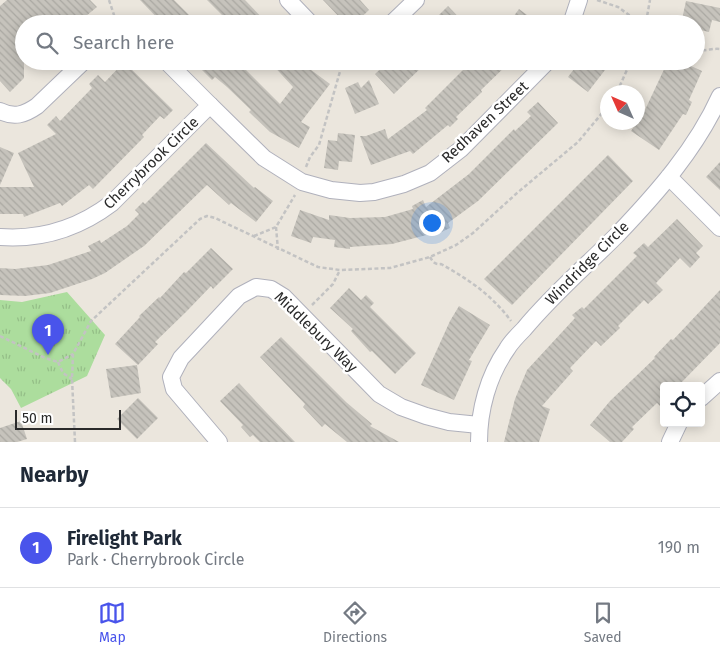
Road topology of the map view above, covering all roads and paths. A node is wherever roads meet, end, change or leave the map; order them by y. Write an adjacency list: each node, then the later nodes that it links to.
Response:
1 (109, 0): 7 (path)
2 (288, 0): 8 (street)
3 (416, 0): 9 (street)
4 (580, 0): 10 (street)
5 (597, 0): 11 (path)
6 (650, 0): 12 (path)
7 (114, 15)
8 (302, 15)
9 (400, 15)
10 (574, 15)
11 (629, 15)
12 (648, 15)
13 (720, 49): 14 (path)
14 (705, 51)
15 (75, 70): 23 (street)
16 (175, 70): 22 (street, Cherrybrook Circle)
17 (340, 70): 26 (path)
18 (539, 70): 26 (street, Redhaven Street)
19 (628, 70): 20 (path)
20 (620, 85)
21 (720, 96): 25 (street, Windridge Circle)
22 (210, 105): 26 (street, Redhaven Street); 30 (street, Cherrybrook Circle)
23 (0, 111)
24 (600, 116): 32 (path)
25 (668, 177): 28 (street); 42 (street, Windridge Circle)
26 (302, 182): 27 (path)
27 (276, 227): 29 (path); 31 (path)
28 (720, 228)
29 (254, 236): 31 (path); 37 (path)
30 (0, 237)
31 (278, 250): 33 (path)
32 (430, 257): 33 (path); 35 (path)
33 (340, 270): 34 (path)
34 (302, 315): 42 (street, Middlebury Way); 45 (street, Middlebury Way)
35 (512, 322)
36 (0, 336): 38 (path)
37 (73, 354): 38 (path); 39 (path)
38 (58, 362): 39 (path)
39 (72, 379): 44 (path)
40 (720, 381): 41 (street)
41 (705, 394)
42 (479, 425): 46 (street, Windridge Circle)
43 (677, 427): 47 (street)
44 (75, 442)
45 (218, 442)
46 (479, 442)
47 (670, 442)

